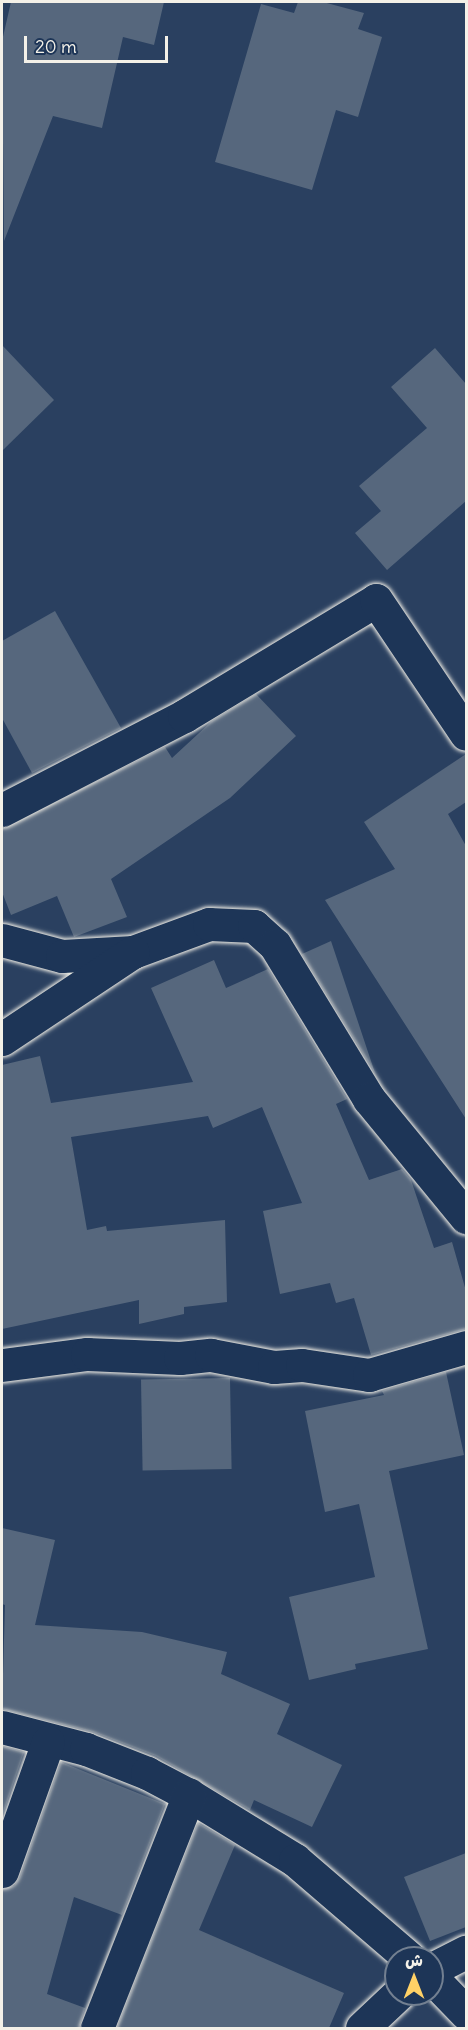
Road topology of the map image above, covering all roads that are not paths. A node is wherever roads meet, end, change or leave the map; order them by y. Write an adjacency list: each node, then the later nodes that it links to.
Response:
1 (466, 734): 2 (street)
2 (2, 810)
3 (2, 940): 4 (street)
4 (133, 952): 5 (street); 6 (street)
5 (2, 1039)
6 (466, 1217)
7 (466, 1347): 8 (street)
8 (2, 1365)
9 (2, 1726): 10 (street)
10 (48, 1742): 11 (street); 12 (street)
11 (189, 1795): 13 (street); 19 (street)
12 (2, 1871)
13 (396, 1946)
14 (466, 1952): 15 (street)
15 (444, 1963)
16 (444, 1990): 18 (street)
17 (385, 2006): 20 (street)
18 (466, 2013)
19 (97, 2028)
20 (362, 2028)

